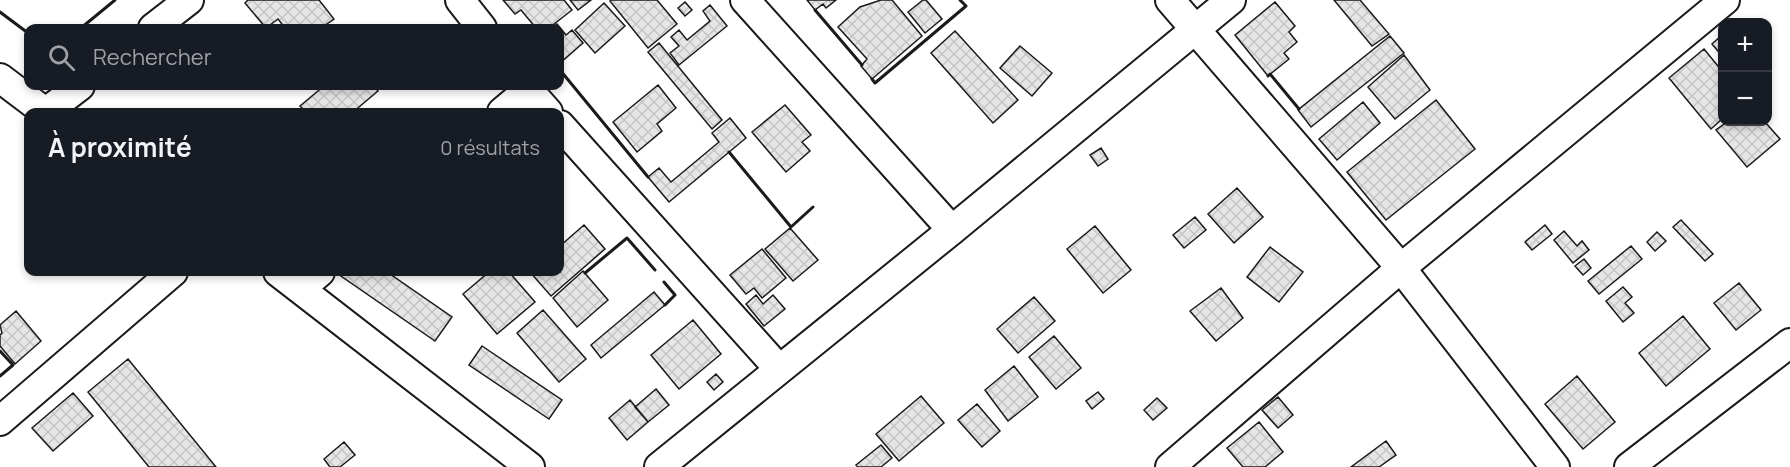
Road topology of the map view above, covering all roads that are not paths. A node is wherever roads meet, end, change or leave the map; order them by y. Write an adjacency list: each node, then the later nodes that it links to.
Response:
1 (189, 0): 7 (street)
2 (460, 0): 8 (street)
3 (745, 0): 19 (street)
4 (1170, 0): 9 (street)
5 (1231, 0): 9 (street)
6 (1725, 0): 20 (street)
7 (158, 24)
8 (479, 24)
9 (1195, 29): 19 (street); 20 (street)
10 (0, 78): 14 (street)
11 (75, 90): 15 (street)
12 (524, 90): 16 (street)
13 (528, 90): 17 (street)
14 (41, 108)
15 (51, 108)
16 (506, 108)
17 (544, 108)
18 (564, 129): 25 (street)
19 (952, 230): 25 (street)
20 (1401, 268): 29 (street); 30 (street)
21 (168, 276): 26 (street)
22 (294, 276): 23 (street)
23 (310, 280): 27 (street)
24 (1790, 343): 31 (street)
25 (779, 369): 28 (street)
26 (0, 421)
27 (530, 467)
28 (659, 467)
29 (1170, 467)
30 (1555, 467)
31 (1629, 467)

